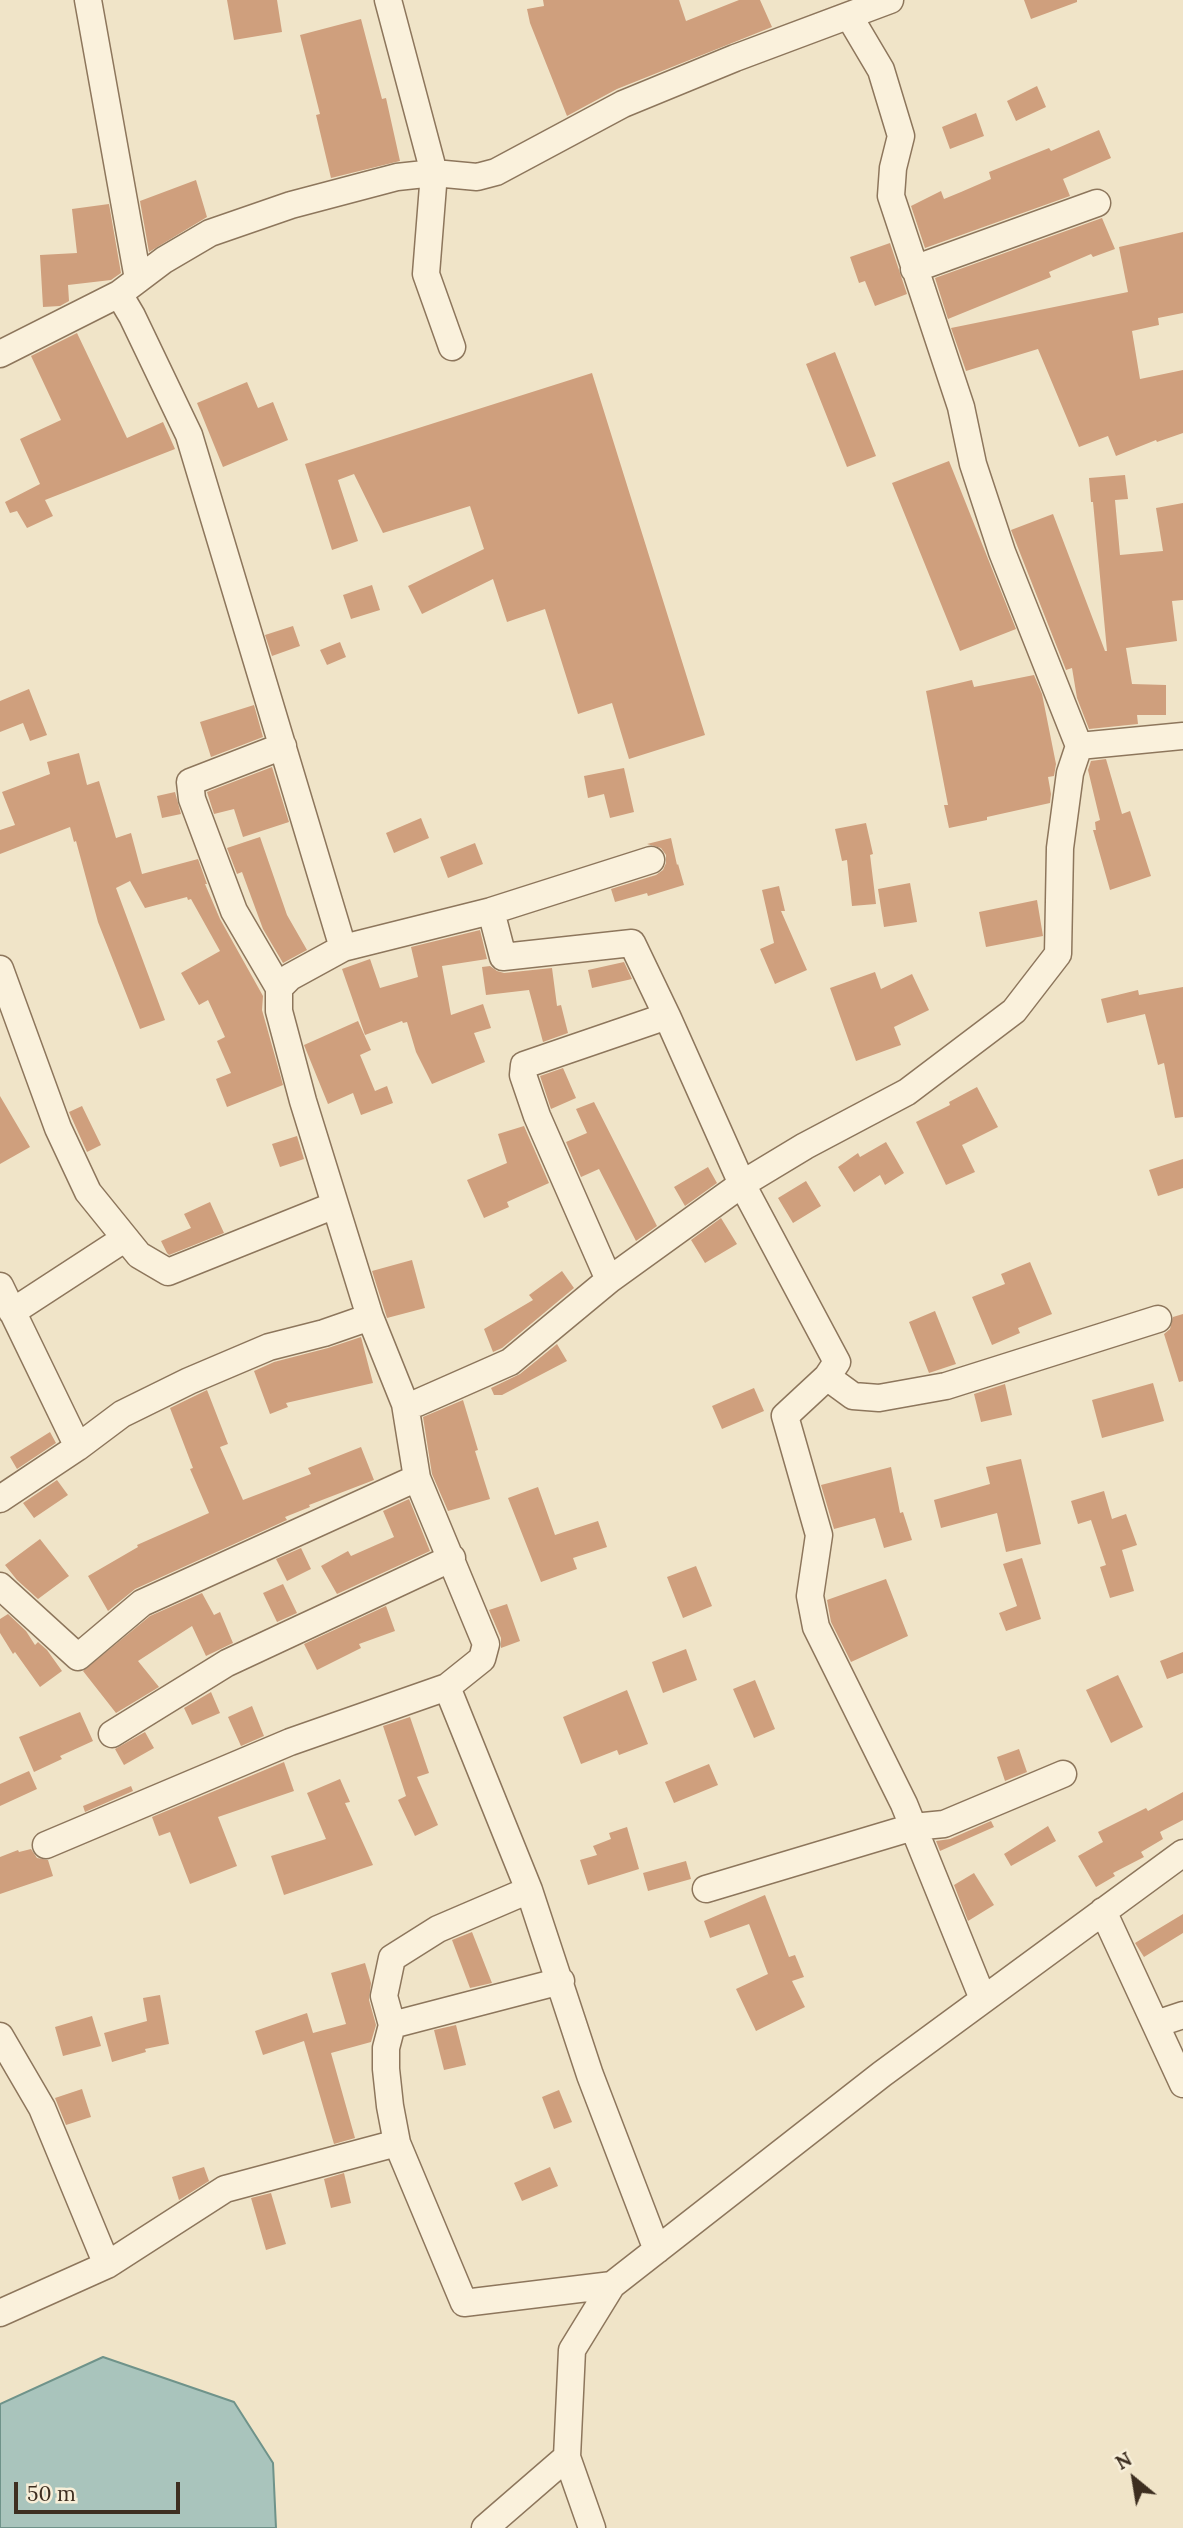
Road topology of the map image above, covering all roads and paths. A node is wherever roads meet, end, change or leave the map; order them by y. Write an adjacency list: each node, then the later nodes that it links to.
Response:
1 (88, 0): 8 (street)
2 (388, 0): 5 (street)
3 (890, 0): 4 (street)
4 (849, 16): 5 (street); 7 (street)
5 (434, 173): 8 (street); 9 (street)
6 (1097, 203): 7 (street)
7 (914, 269): 13 (street)
8 (129, 286): 10 (street); 12 (street)
9 (452, 347)
10 (0, 354)
11 (1183, 736): 13 (street)
12 (284, 746): 16 (street); 18 (street)
13 (1079, 746): 20 (street)
14 (650, 860): 15 (street)
15 (491, 911): 16 (street); 19 (street)
16 (343, 948): 18 (street)
17 (0, 969): 22 (street)
18 (279, 988): 21 (street)
19 (667, 1016): 20 (street); 23 (street)
20 (742, 1184): 23 (street); 28 (street)
21 (335, 1205): 22 (street); 26 (street)
22 (124, 1239): 25 (street)
23 (609, 1280): 29 (street)
24 (0, 1286): 25 (street)
25 (12, 1311): 30 (street)
26 (370, 1317): 29 (street); 30 (street)
27 (1158, 1319): 28 (street)
28 (827, 1377): 38 (street)
29 (405, 1404): 31 (street)
30 (78, 1447): 32 (street)
31 (417, 1478): 33 (street); 34 (street)
32 (0, 1499)
33 (452, 1558): 35 (street); 36 (street)
34 (0, 1586)
35 (447, 1687): 39 (street); 42 (street)
36 (112, 1734)
37 (1063, 1774): 38 (street)
38 (913, 1827): 41 (street); 45 (street)
39 (46, 1845)
40 (1183, 1853): 43 (street)
41 (706, 1888)
42 (529, 1890): 44 (street); 48 (street)
43 (1103, 1911): 45 (street); 47 (street)
44 (561, 1981): 48 (street); 52 (street)
45 (983, 1999): 52 (street)
46 (1183, 2015): 47 (street)
47 (1156, 2024): 50 (street)
48 (392, 2025): 51 (street)
49 (0, 2036): 53 (street)
50 (1183, 2084)
51 (397, 2143): 53 (street); 54 (street)
52 (657, 2250): 54 (street)
53 (107, 2265): 55 (street)
54 (612, 2285): 56 (street)
55 (0, 2313)
56 (567, 2457): 57 (street); 58 (street)
57 (485, 2528)
58 (592, 2528)

